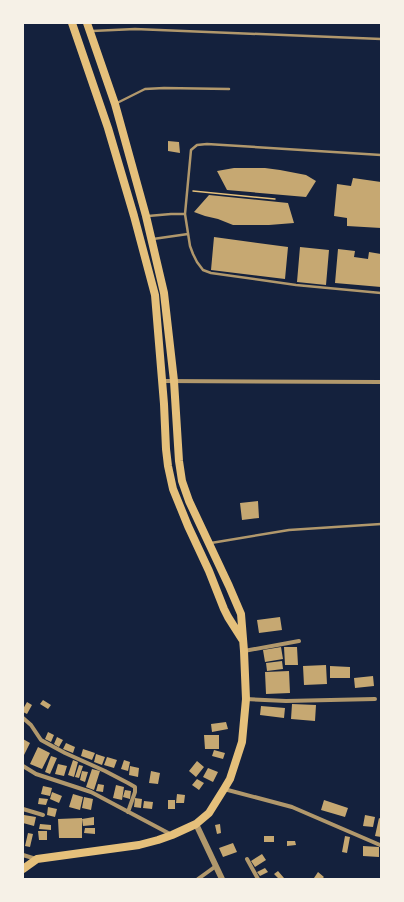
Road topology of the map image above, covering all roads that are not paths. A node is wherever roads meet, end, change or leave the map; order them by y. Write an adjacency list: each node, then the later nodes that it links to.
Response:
1 (72, 23): 12 (highway)
2 (88, 27): 3 (lane); 5 (highway)
3 (381, 39)
4 (229, 89): 5 (lane)
5 (115, 104): 8 (highway)
6 (381, 155): 7 (lane)
7 (185, 214): 8 (lane); 9 (lane)
8 (146, 216): 10 (highway)
9 (188, 234): 10 (lane); 11 (lane)
10 (152, 240): 13 (highway)
11 (381, 293)
12 (162, 381): 13 (street); 16 (highway)
13 (174, 381): 14 (street); 15 (highway)
14 (381, 382)
15 (189, 501): 16 (highway); 18 (highway)
16 (180, 506): 19 (highway)
17 (381, 524): 18 (lane)
18 (209, 543): 19 (highway)
19 (243, 640): 21 (highway)
20 (299, 641): 21 (street)
21 (244, 651): 22 (highway)
22 (246, 699): 23 (street); 26 (highway)
23 (375, 699)
24 (23, 718): 28 (street)
25 (23, 766): 28 (street)
26 (224, 790): 30 (highway); 32 (street)
27 (23, 809): 29 (street)
28 (128, 812): 31 (street)
29 (43, 815)
30 (196, 824): 31 (highway); 37 (street)
31 (172, 835): 35 (highway)
32 (380, 845): 33 (street)
33 (381, 851)
34 (23, 855): 35 (street)
35 (37, 859): 38 (highway)
36 (247, 859): 41 (street)
37 (216, 866): 39 (street); 40 (street)
38 (23, 869)
39 (198, 879)
40 (222, 879)
41 (258, 879)

